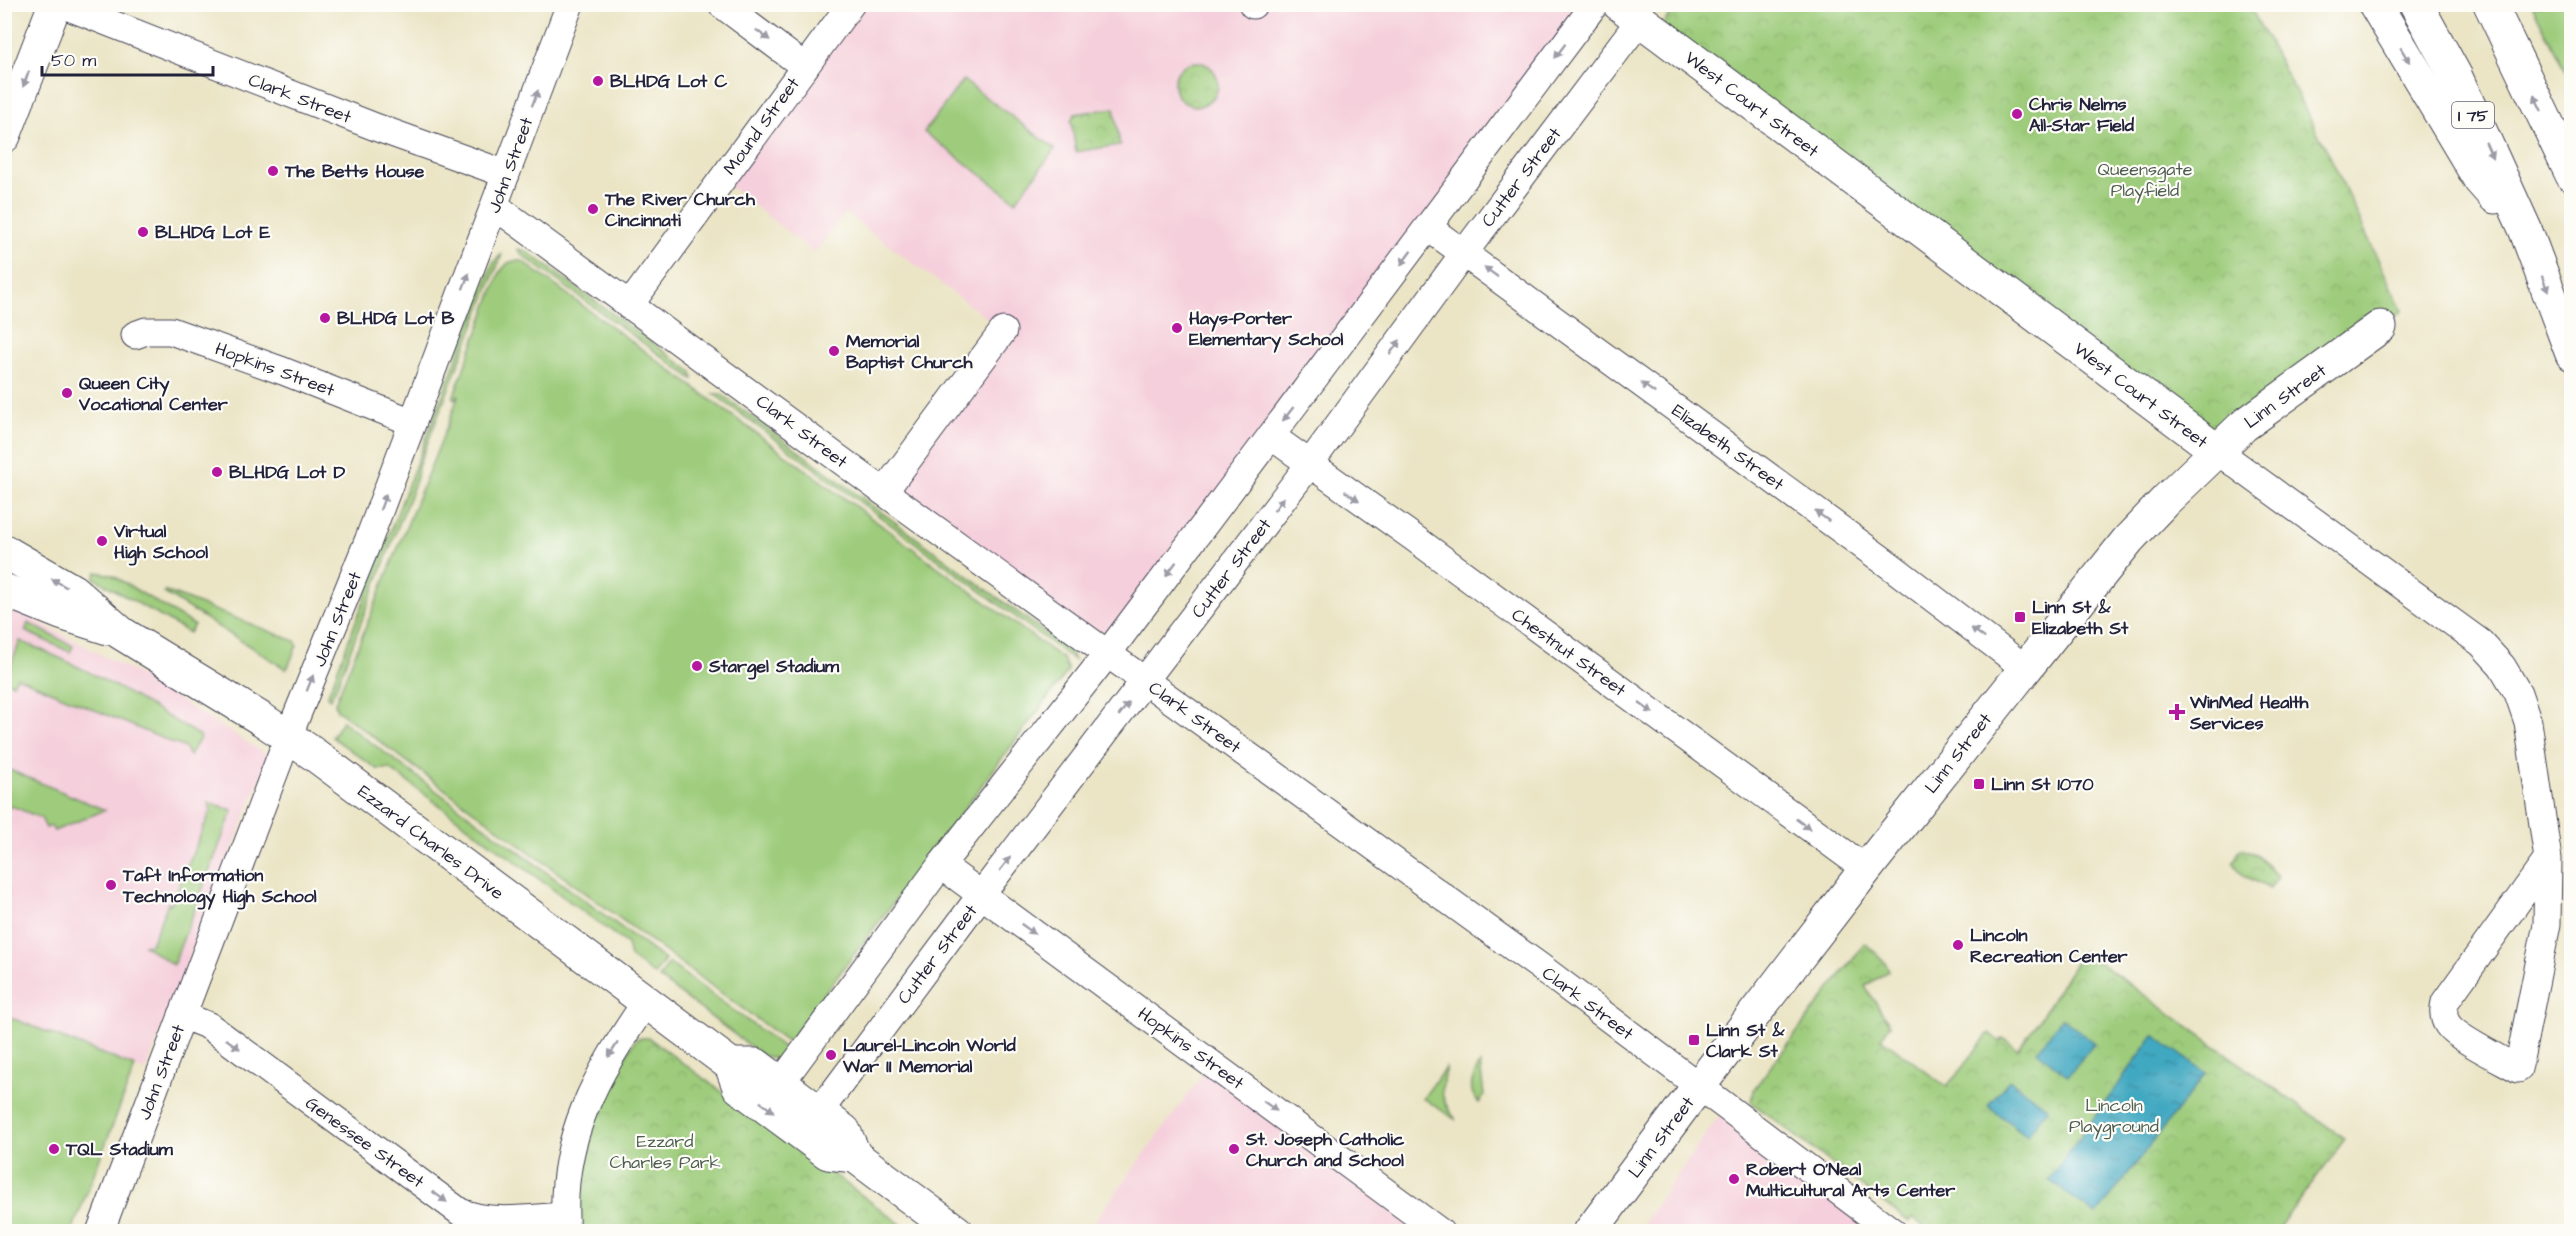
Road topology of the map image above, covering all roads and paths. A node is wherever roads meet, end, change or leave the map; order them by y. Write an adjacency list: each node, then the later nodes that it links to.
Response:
1 (55, 4): 12 (main road, one-way to 12)
2 (61, 4): 13 (street, Clark Street)
3 (570, 4): 13 (street, John Street, one-way to 3)
4 (721, 4): 11 (street, one-way to 11)
5 (851, 4): 11 (street, Mound Street)
6 (1595, 4): 16 (street, one-way to 16)
7 (2375, 4): 17 (main road, one-way to 17)
8 (2416, 4): 17 (main road, I 75, one-way to 17)
9 (2490, 4): 14 (main road, one-way to 9)
10 (1629, 12): 18 (street, Cutter Street); 26 (main road, West Court Street)
11 (805, 67): 19 (street, Mound Street)
12 (4, 136)
13 (506, 174): 15 (street, John Street)
14 (2571, 175)
15 (495, 206): 19 (street, Clark Street); 24 (street, John Street, one-way to 15)
16 (1429, 228): 18 (street, Elizabeth Street); 25 (street, one-way to 25)
17 (2525, 229): 23 (main road, I 75, one-way to 23)
18 (1464, 253): 27 (street, Cutter Street, one-way to 18); 33 (street, Elizabeth Street, one-way to 18)
19 (629, 306): 28 (street, Clark Street)
20 (2380, 327): 26 (main road, Linn Street)
21 (1003, 331): 28 (street)
22 (135, 335): 24 (street, Hopkins Street)
23 (2571, 354)
24 (412, 422): 35 (street, John Street, one-way to 24)
25 (1271, 436): 27 (street, Chestnut Street); 32 (street, one-way to 32)
26 (2216, 450): 33 (main road, Linn Street); 36 (street, West Court Street)
27 (1309, 465): 34 (street, Cutter Street, one-way to 27); 38 (street, Chestnut Street, one-way to 38)
28 (884, 492): 32 (street, Clark Street)
29 (4, 551): 31 (main road, Ezzard Charles Drive, one-way to 29)
30 (4, 590): 31 (main road, Ezzard Charles Drive)
31 (121, 633): 35 (main road, Ezzard Charles Drive)
32 (1108, 653): 34 (street, Clark Street); 37 (street)
33 (2025, 668): 38 (main road, Linn Street)
34 (1146, 681): 39 (street, Cutter Street, one-way to 34); 44 (street, Clark Street)
35 (288, 737): 40 (main road, Ezzard Charles Drive); 41 (street, John Street)
36 (2548, 859): 36 (street, West Court Street)
37 (941, 865): 39 (street, Hopkins Street); 43 (street)
38 (1866, 869): 44 (main road, Linn Street)
39 (981, 894): 45 (street, Cutter Street); 50 (street, Hopkins Street, one-way to 50)
40 (646, 1002): 42 (main road, Ezzard Charles Drive); 47 (street, one-way to 47)
41 (182, 1015): 47 (street, Genessee Street, one-way to 47); 48 (street, John Street)
42 (730, 1065): 43 (main road, Ezzard Charles Drive); 46 (main road, Ezzard Charles Drive, one-way to 46)
43 (780, 1084): 45 (main road, Ezzard Charles Drive)
44 (1699, 1086): 51 (main road, Linn Street); 52 (street, Clark Street)
45 (819, 1112): 46 (main road, Ezzard Charles Drive)
46 (855, 1156): 49 (main road, Ezzard Charles Drive)
47 (565, 1224)
48 (100, 1232)
49 (957, 1232)
50 (1440, 1232)
51 (1590, 1232)
52 (1893, 1232)

